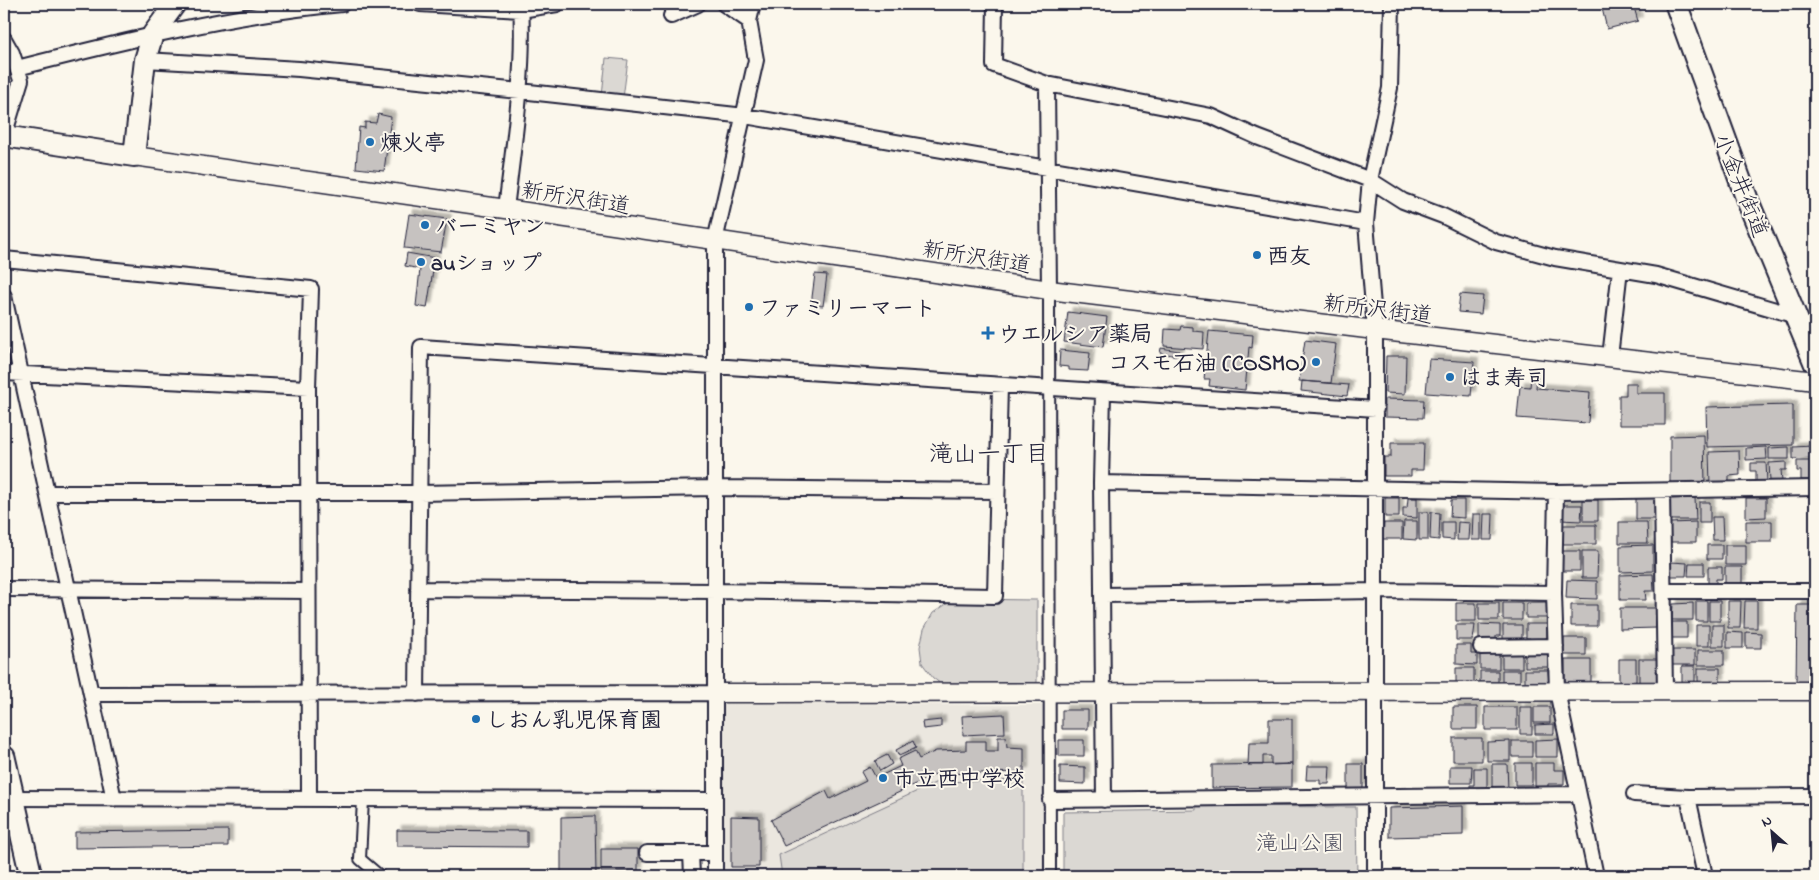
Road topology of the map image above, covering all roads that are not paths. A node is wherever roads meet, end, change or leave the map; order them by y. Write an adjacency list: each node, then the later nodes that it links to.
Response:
1 (175, 4): 14 (main road)
2 (342, 4): 14 (street)
3 (420, 4): 11 (street)
4 (557, 4): 11 (street)
5 (698, 4): 12 (street)
6 (724, 4): 13 (street)
7 (753, 4): 13 (street)
8 (995, 4): 18 (street)
9 (1392, 4): 24 (street)
10 (1676, 4): 32 (main road, 小金井街道)
11 (521, 7): 19 (street)
12 (671, 16)
13 (748, 21): 20 (street)
14 (154, 34): 16 (main road); 17 (street)
15 (4, 39): 17 (street)
16 (145, 60): 19 (street); 22 (main road)
17 (17, 68): 21 (street)
18 (1047, 84): 23 (street); 24 (street)
19 (520, 90): 20 (street); 25 (street)
20 (745, 116): 23 (street); 27 (street)
21 (4, 136): 22 (main road)
22 (134, 156): 25 (street, 新所沢街道)
23 (1048, 168): 26 (street); 30 (street)
24 (1370, 180): 26 (street); 29 (street)
25 (506, 209): 27 (street, 新所沢街道)
26 (1366, 223): 33 (street)
27 (715, 241): 30 (street, 新所沢街道); 36 (street)
28 (4, 259): 41 (street)
29 (1620, 269): 32 (street); 34 (street)
30 (1049, 290): 33 (street, 新所沢街道); 42 (street)
31 (4, 296): 38 (street)
32 (1796, 316): 35 (main road, 小金井街道)
33 (1375, 330): 34 (street, 新所沢街道); 44 (street)
34 (1610, 357): 39 (street, 新所沢街道)
35 (1815, 363)
36 (716, 365): 40 (street); 46 (street); 51 (street)
37 (4, 373): 38 (street)
38 (21, 374): 41 (street); 54 (street)
39 (1815, 380)
40 (1000, 385): 42 (street); 49 (street)
41 (308, 388): 53 (street)
42 (1050, 388): 43 (street); 69 (street)
43 (1103, 392): 44 (street); 45 (street)
44 (1376, 409): 48 (street)
45 (1102, 483): 48 (street); 64 (street)
46 (716, 488): 49 (street); 51 (street); 58 (street)
47 (1815, 488): 50 (street)
48 (1376, 489): 52 (street); 60 (street)
49 (997, 491): 58 (street)
50 (1662, 491): 52 (street); 61 (street)
51 (420, 492): 53 (street); 57 (street)
52 (1556, 492): 63 (street)
53 (308, 493): 54 (street); 59 (street)
54 (47, 494): 56 (street)
55 (4, 589): 56 (street)
56 (68, 589): 59 (street); 74 (street)
57 (418, 589): 58 (street); 76 (street)
58 (716, 590): 72 (street)
59 (308, 591): 75 (street)
60 (1376, 591): 63 (street); 64 (street); 73 (street)
61 (1665, 591): 62 (street); 67 (street)
62 (1815, 591)
63 (1554, 593): 65 (street)
64 (1103, 595): 70 (street)
65 (1556, 646): 66 (street); 71 (street)
66 (1481, 647)
67 (1665, 691): 68 (street); 71 (street)
68 (1815, 691)
69 (1050, 692): 70 (street); 72 (street); 88 (street)
70 (1103, 692): 73 (street); 89 (street)
71 (1557, 692): 73 (street); 78 (street)
72 (716, 693): 76 (street); 87 (street)
73 (1376, 693): 83 (street)
74 (92, 694): 75 (street); 84 (street)
75 (309, 694): 76 (street); 85 (street)
76 (417, 694)
77 (4, 757): 82 (main road)
78 (1578, 794): 83 (street); 99 (street)
79 (1634, 794): 81 (street)
80 (1815, 796): 81 (street)
81 (1688, 797): 100 (street)
82 (8, 798): 84 (street); 93 (main road)
83 (1375, 798): 89 (street); 98 (street)
84 (114, 799): 85 (street)
85 (309, 799): 86 (street)
86 (364, 800): 87 (street); 94 (street)
87 (715, 800): 92 (street)
88 (1050, 800): 89 (street); 97 (street)
89 (1104, 800)
90 (647, 853): 91 (street)
91 (691, 853): 92 (street); 95 (street)
92 (715, 853): 96 (street)
93 (31, 876)
94 (380, 876)
95 (692, 876)
96 (715, 876)
97 (1050, 876)
98 (1375, 876)
99 (1596, 876)
100 (1705, 876)

